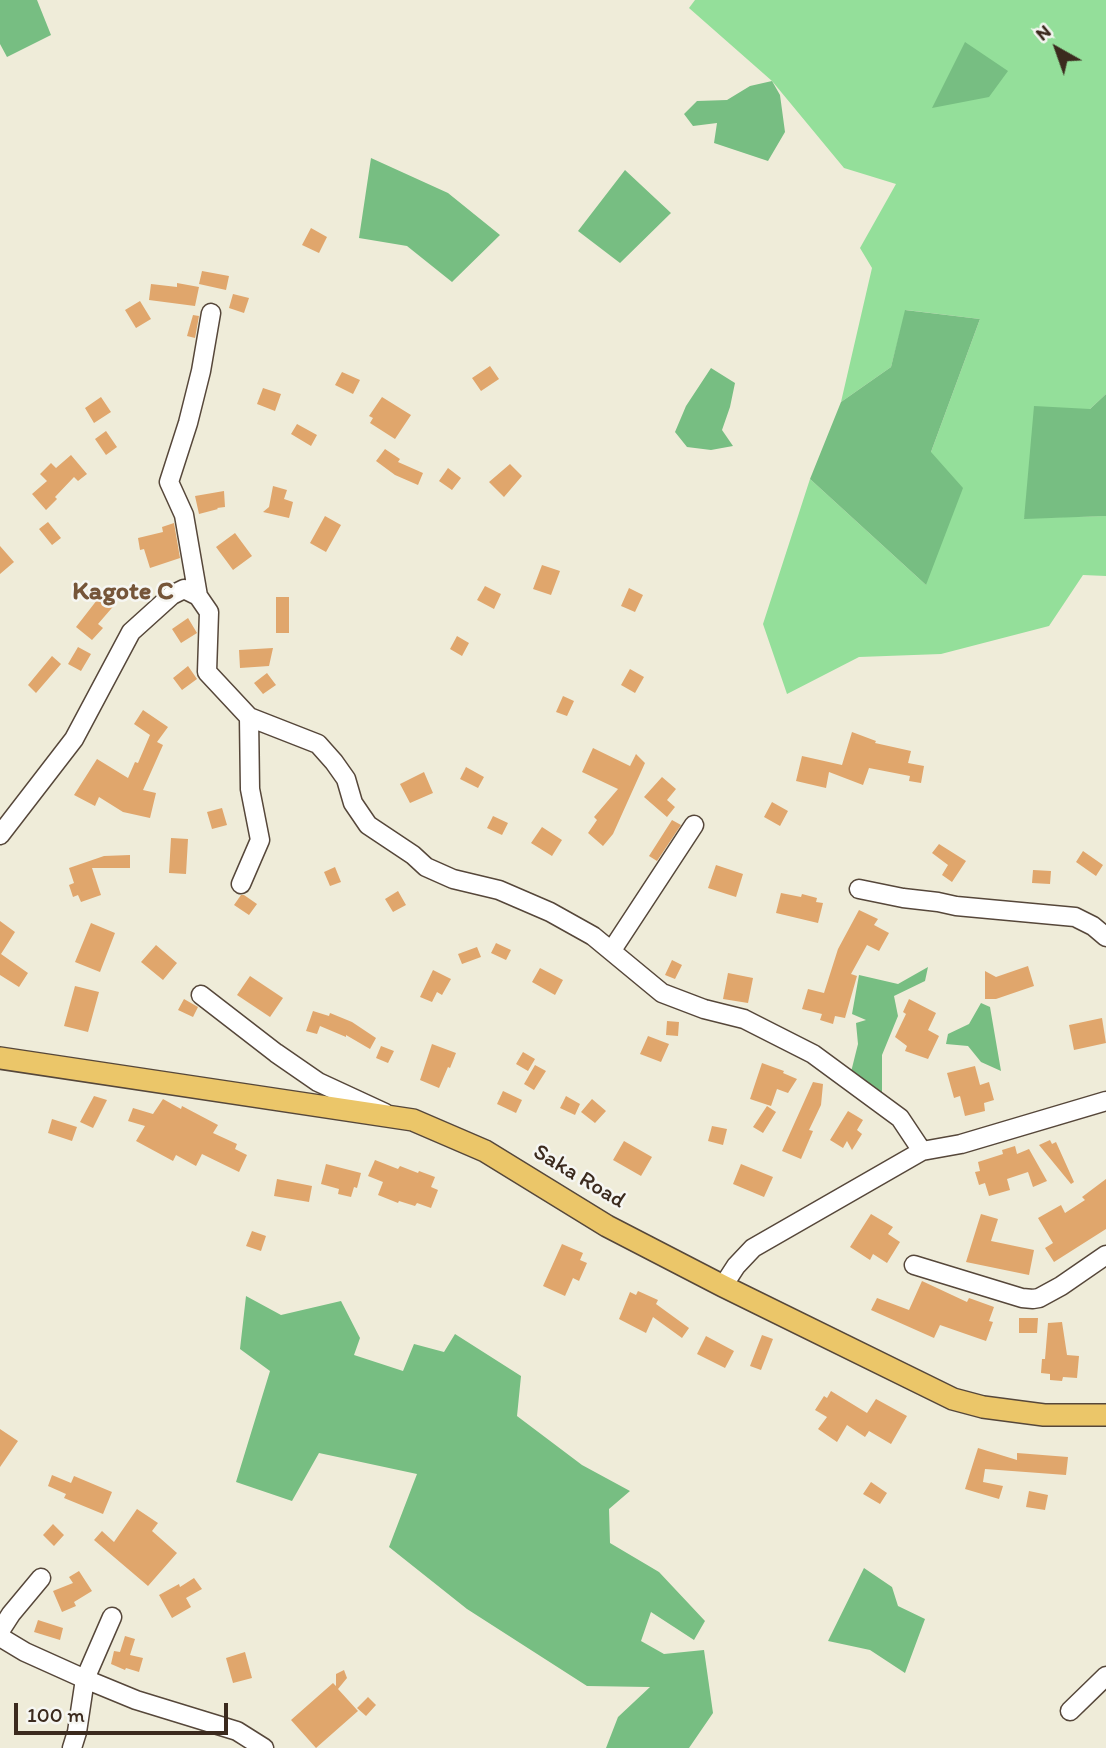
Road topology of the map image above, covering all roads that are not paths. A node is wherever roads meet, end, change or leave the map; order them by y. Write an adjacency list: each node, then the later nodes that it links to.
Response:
1 (211, 313): 2 (street)
2 (198, 596): 3 (street); 5 (street)
3 (248, 717): 6 (street); 9 (street)
4 (694, 825): 9 (street)
5 (0, 835)
6 (241, 884)
7 (859, 888): 8 (street)
8 (1106, 937)
9 (612, 950): 14 (street)
10 (201, 995): 13 (street)
11 (0, 1058): 13 (main road, Saka Road)
12 (1106, 1101): 14 (street)
13 (388, 1115): 17 (main road, Saka Road)
14 (922, 1151): 17 (street)
15 (1106, 1255): 16 (street)
16 (914, 1265)
17 (723, 1286): 18 (main road, Saka Road)
18 (1106, 1415)
19 (41, 1578): 21 (street)
20 (113, 1617): 23 (street)
21 (0, 1634): 23 (street)
22 (1106, 1676): 24 (street)
23 (85, 1679): 25 (street); 26 (street)
24 (1070, 1711)
25 (72, 1748)
26 (264, 1748)

